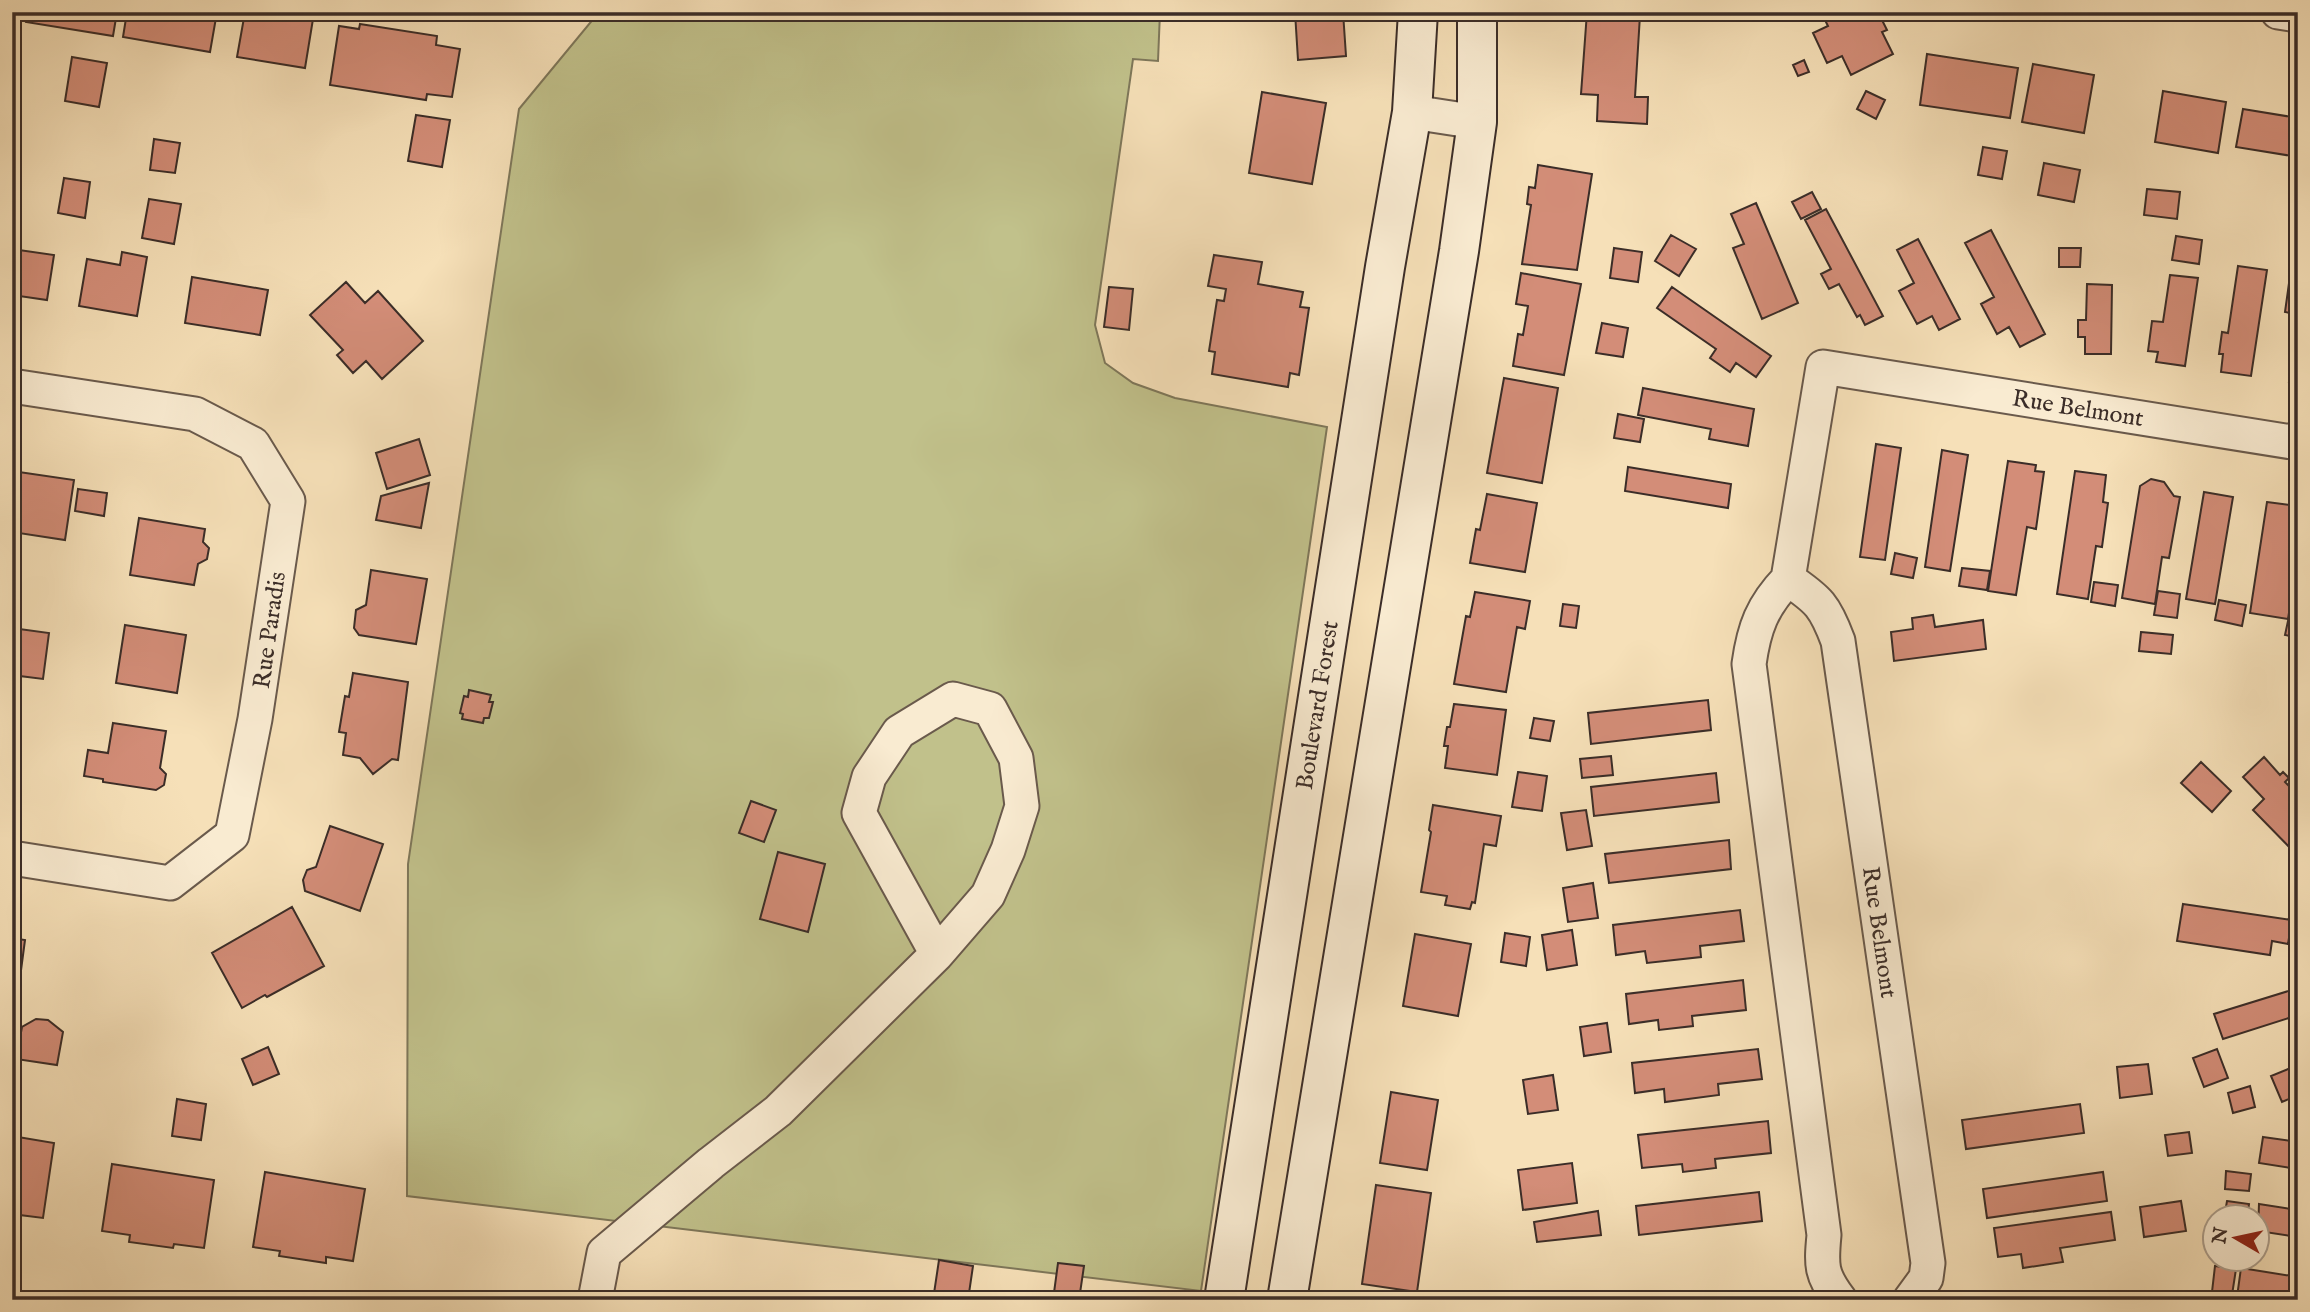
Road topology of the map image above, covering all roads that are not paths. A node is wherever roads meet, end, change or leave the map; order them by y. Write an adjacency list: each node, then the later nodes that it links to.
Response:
1 (1418, 12): 5 (street, Boulevard Forest)
2 (1477, 12): 6 (street)
3 (2278, 12): 4 (street)
4 (2298, 15)
5 (1412, 112): 6 (street); 13 (street, Boulevard Forest)
6 (1477, 122): 14 (street)
7 (12, 386): 10 (street, Rue Paradis)
8 (2298, 443): 9 (street, Rue Belmont)
9 (1788, 579): 15 (street); 16 (street, Rue Belmont)
10 (12, 858)
11 (937, 954): 11 (street); 12 (street)
12 (595, 1300)
13 (1224, 1300)
14 (1287, 1300)
15 (1840, 1300)
16 (1910, 1300)

